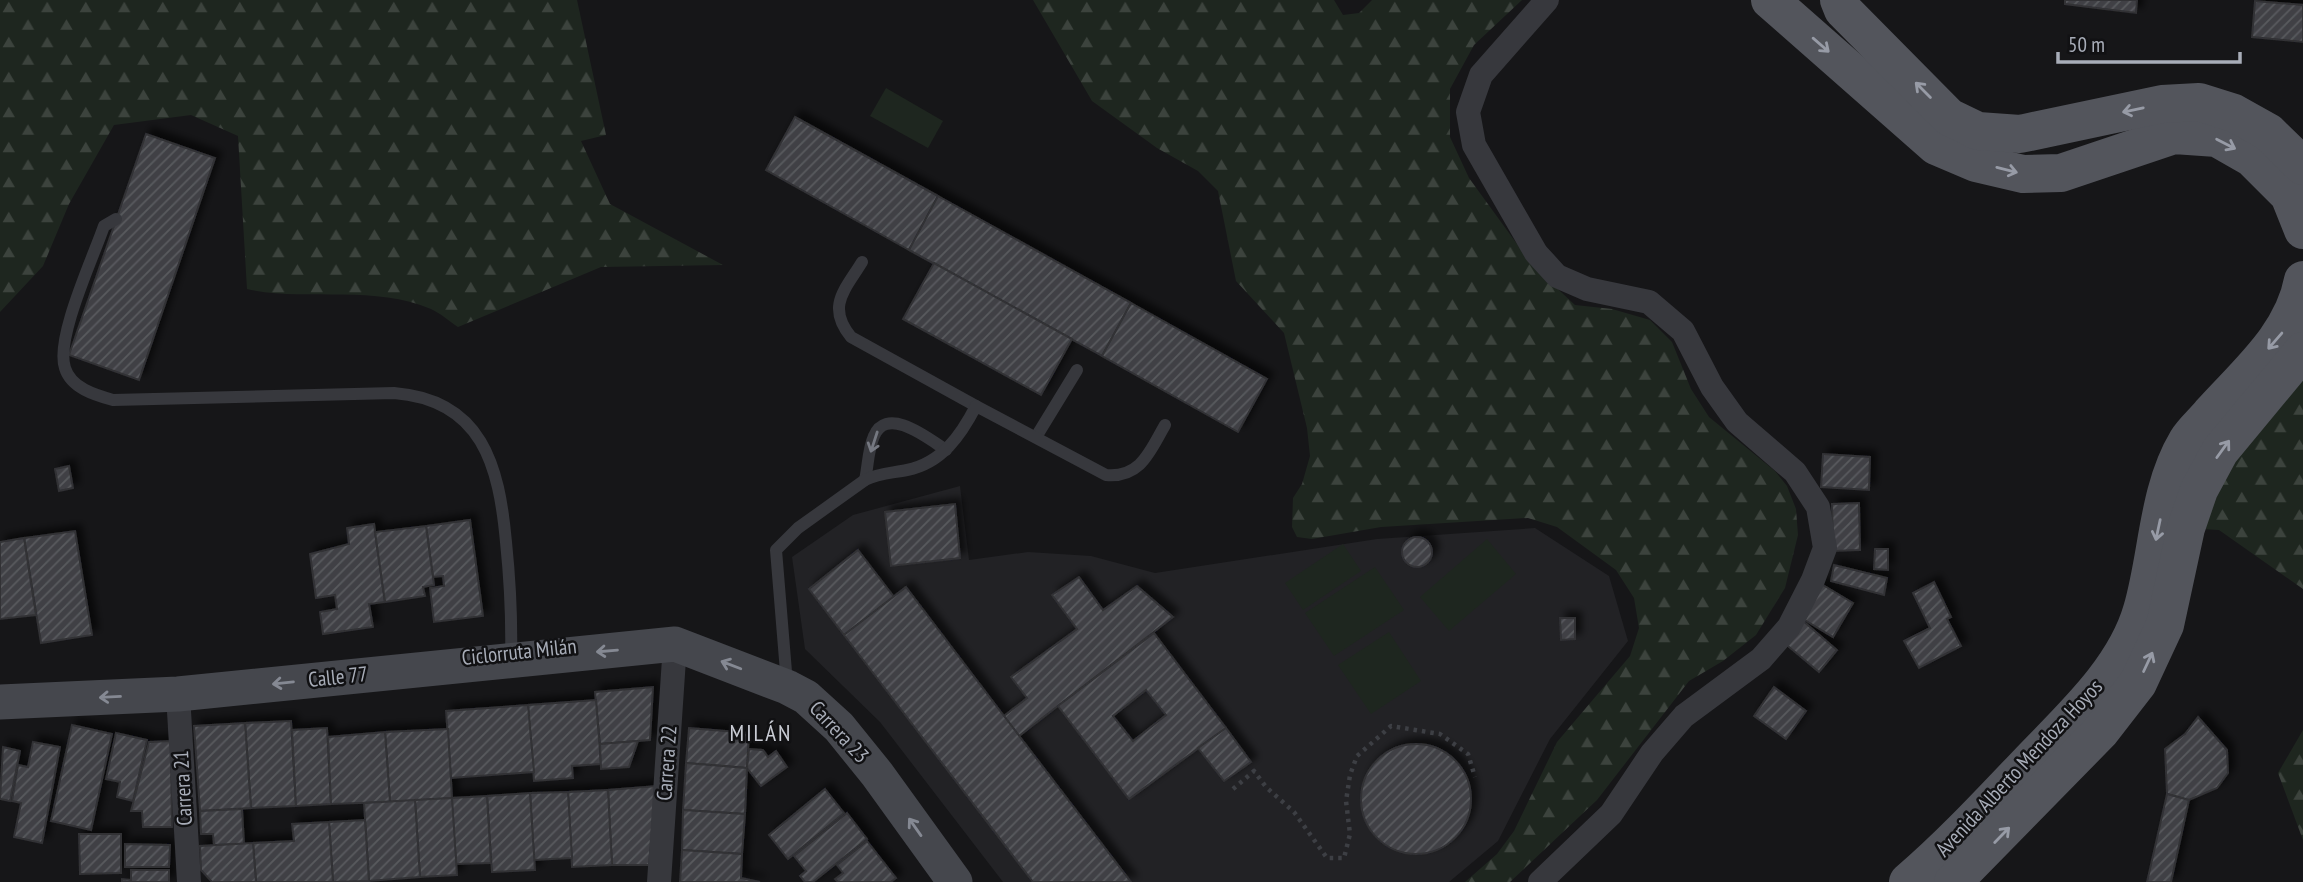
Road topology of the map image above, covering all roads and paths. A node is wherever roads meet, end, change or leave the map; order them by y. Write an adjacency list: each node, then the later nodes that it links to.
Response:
1 (1547, 0): 26 (street)
2 (1770, 0): 6 (main road, one-way to 6)
3 (1839, 0): 4 (main road, one-way to 3)
4 (2303, 166)
5 (116, 219): 17 (lane)
6 (2303, 230)
7 (862, 262): 11 (lane)
8 (2303, 280): 27 (main road, Avenida Alberto Mendoza Hoyos, one-way to 27)
9 (2303, 351): 28 (main road, Avenida Alberto Mendoza Hoyos, one-way to 9)
10 (1077, 370): 13 (lane)
11 (976, 406): 13 (lane); 14 (lane)
12 (1165, 425): 13 (lane)
13 (1036, 437)
14 (946, 450): 15 (lane); 15 (lane, one-way to 15)
15 (865, 481): 18 (lane)
16 (675, 644): 17 (main road, Calle 77, one-way to 17); 18 (main road, Carrera 23, one-way to 16); 24 (street, Carrera 22)
17 (511, 659): 19 (main road, Calle 77, one-way to 19)
18 (788, 687): 25 (main road, Carrera 23, one-way to 18)
19 (178, 694): 20 (main road, Calle 77, one-way to 20); 23 (street, Carrera 21)
20 (0, 702)
21 (1475, 777): 22 (path)
22 (1233, 789)
23 (189, 882)
24 (659, 882)
25 (955, 882)
26 (1540, 882)
27 (1908, 882)
28 (1953, 882)

